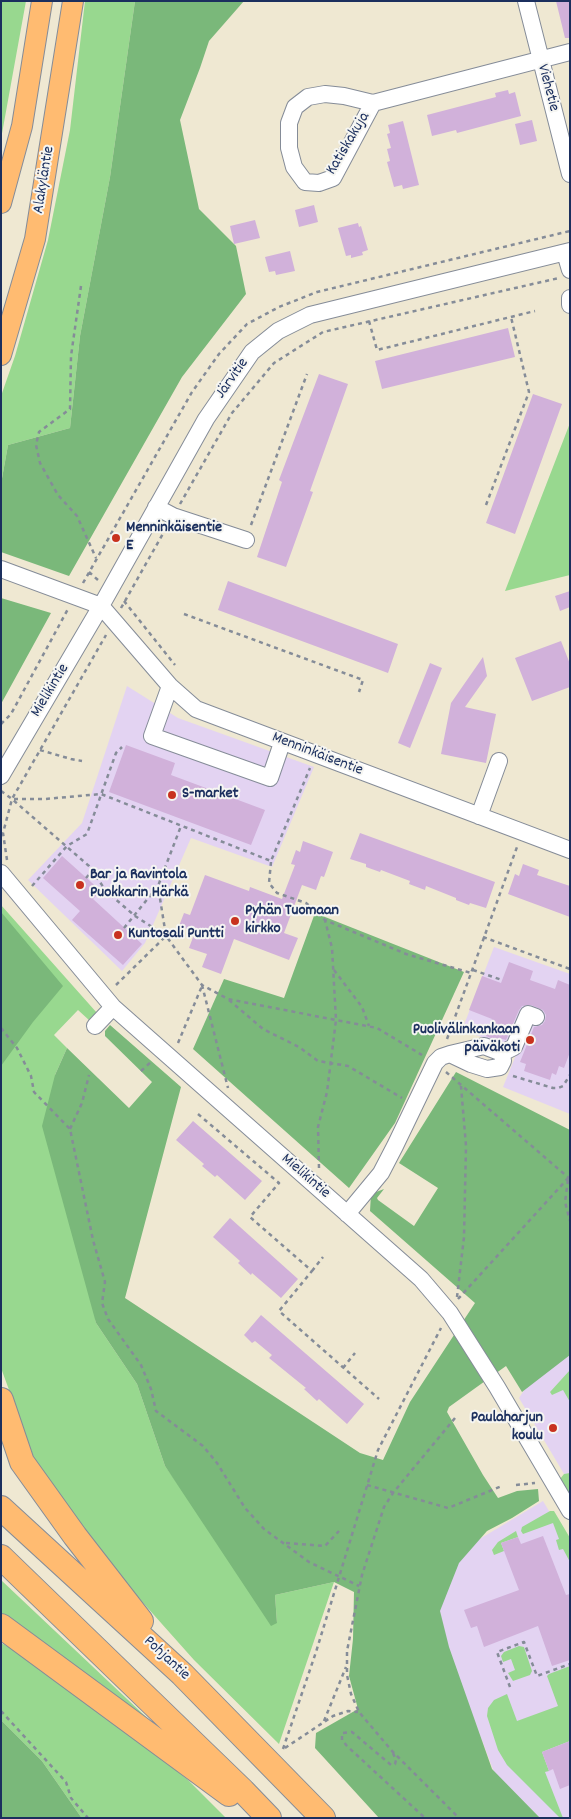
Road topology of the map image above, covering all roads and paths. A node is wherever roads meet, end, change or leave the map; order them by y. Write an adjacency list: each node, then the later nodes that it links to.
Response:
1 (42, 1): 8 (main road, Alakyläntie)
2 (73, 1): 18 (main road, Alakyläntie)
3 (526, 1): 5 (street, Viehetie)
4 (570, 52): 5 (street, Katiskakuja)
5 (540, 60): 6 (street, Katiskakuja); 7 (street, Viehetie)
6 (373, 102): 6 (street, Katiskakuja)
7 (570, 174)
8 (1, 203)
9 (570, 230): 24 (path)
10 (567, 252): 11 (street); 21 (street, Järvitie)
11 (566, 274): 17 (path)
12 (81, 286): 24 (path)
13 (570, 298): 14 (street)
14 (570, 305)
15 (535, 311): 16 (path)
16 (511, 317): 17 (path); 20 (path)
17 (369, 322): 22 (path)
18 (1, 355)
19 (306, 374): 23 (path)
20 (486, 505)
21 (156, 507): 22 (street); 28 (street, Järvitie)
22 (173, 516): 23 (street); 27 (path)
23 (246, 540)
24 (96, 559): 26 (path)
25 (1, 569): 26 (street)
26 (75, 596): 28 (street); 34 (path)
27 (124, 602): 30 (path); 31 (path)
28 (101, 606): 30 (street, Menninkäisentie); 41 (street, Mielikintie)
29 (184, 614): 33 (path)
30 (115, 620): 32 (street, Menninkäisentie); 37 (path)
31 (175, 665)
32 (170, 686): 35 (street, Menninkäisentie); 35 (street)
33 (359, 692)
34 (1, 724)
35 (282, 743): 38 (street, Menninkäisentie)
36 (122, 747): 43 (path)
37 (40, 750): 39 (path); 44 (path)
38 (315, 755): 45 (street, Menninkäisentie); 50 (path)
39 (82, 761)
40 (500, 761): 45 (street)
41 (1, 776)
42 (1, 791): 44 (path)
43 (101, 794): 44 (path); 46 (path); 48 (path)
44 (12, 798): 48 (path); 51 (path)
45 (479, 816): 47 (street, Menninkäisentie)
46 (182, 826): 50 (path); 54 (path)
47 (523, 832): 49 (street, Menninkäisentie); 60 (path)
48 (67, 846): 52 (path); 55 (path)
49 (570, 850)
50 (272, 861): 57 (path)
51 (5, 868): 68 (street, Mielikintie)
52 (92, 871): 53 (path); 56 (path)
53 (86, 878)
54 (158, 886): 56 (path); 59 (path)
55 (29, 889)
56 (135, 916): 58 (path); 59 (path)
57 (325, 920): 61 (path); 63 (path)
58 (124, 928)
59 (166, 936): 65 (path); 66 (path)
60 (483, 937): 62 (path); 63 (path)
61 (333, 968): 70 (path); 72 (path)
62 (570, 969)
63 (472, 971): 64 (path); 75 (path)
64 (502, 980)
65 (202, 985): 67 (path); 74 (path); 84 (path)
66 (111, 989)
67 (228, 999): 70 (path); 78 (path)
68 (113, 1008): 71 (street); 94 (street, Mielikintie)
69 (536, 1017): 77 (street)
70 (336, 1020): 72 (path); 78 (path)
71 (95, 1026)
72 (369, 1026): 75 (path)
73 (1, 1028): 87 (path)
74 (176, 1048)
75 (442, 1058): 77 (street); 82 (path); 94 (street)
76 (153, 1060): 79 (path)
77 (501, 1060): 83 (path)
78 (332, 1063): 85 (path); 92 (path)
79 (141, 1071)
80 (89, 1075): 87 (path)
81 (570, 1075): 83 (path)
82 (460, 1084): 93 (path); 99 (path)
83 (568, 1084)
84 (222, 1088)
85 (408, 1093)
86 (198, 1114): 89 (path)
87 (70, 1129): 113 (path)
88 (224, 1130): 89 (path)
89 (221, 1134): 91 (path)
90 (259, 1160): 91 (path)
91 (256, 1164): 97 (path)
92 (312, 1166)
93 (569, 1178): 95 (path); 99 (path)
94 (347, 1214): 99 (street, Mielikintie)
95 (570, 1221)
96 (323, 1257): 97 (path)
97 (312, 1271): 101 (path)
98 (450, 1294): 99 (path)
99 (453, 1307): 106 (path); 111 (street, Mielikintie)
100 (355, 1353): 101 (path)
101 (343, 1368): 103 (path)
102 (1, 1400): 120 (highway)
103 (379, 1400)
104 (455, 1418): 109 (path)
105 (542, 1482): 107 (path)
106 (367, 1485): 109 (path); 115 (path)
107 (516, 1485)
108 (502, 1486): 109 (path)
109 (393, 1493): 116 (path)
110 (1, 1508): 120 (highway, Pohjantie)
111 (570, 1511)
112 (339, 1531): 113 (path)
113 (284, 1543): 115 (path)
114 (1, 1557): 128 (highway)
115 (340, 1576): 116 (path); 124 (path)
116 (359, 1586): 119 (path)
117 (1, 1626): 127 (highway)
118 (570, 1664): 121 (path)
119 (347, 1665): 123 (path); 124 (path)
120 (182, 1674): 129 (highway, Pohjantie)
121 (510, 1687)
122 (1, 1711): 126 (path)
123 (359, 1712): 124 (path); 125 (path)
124 (324, 1722)
125 (392, 1751): 130 (path); 131 (path)
126 (88, 1818)
127 (260, 1818)
128 (269, 1818)
129 (323, 1818)
130 (425, 1818)
131 (459, 1818)

